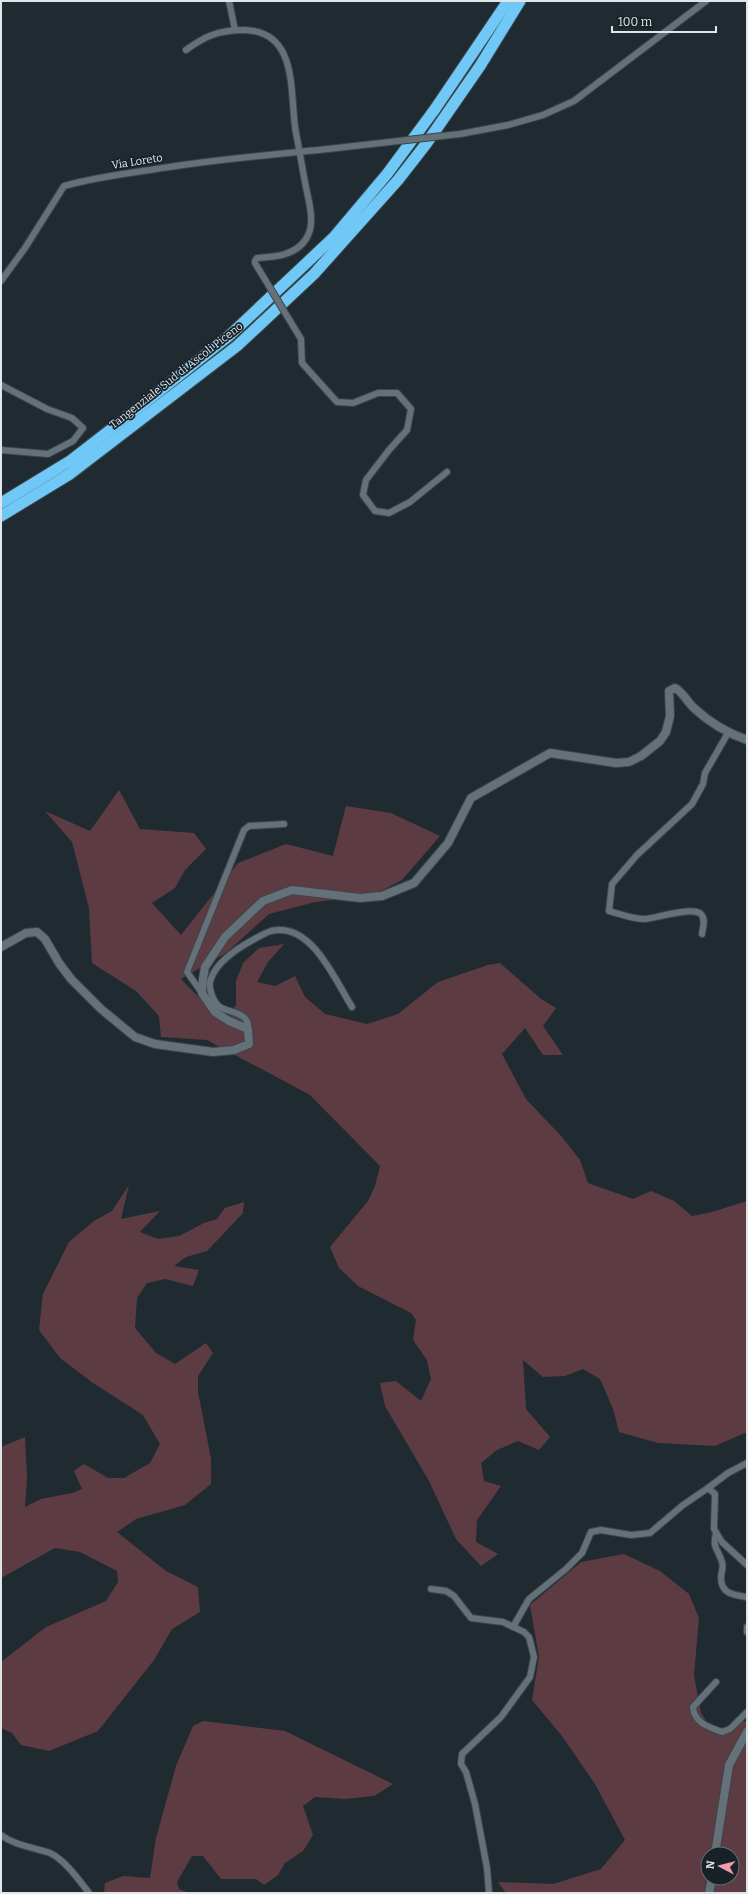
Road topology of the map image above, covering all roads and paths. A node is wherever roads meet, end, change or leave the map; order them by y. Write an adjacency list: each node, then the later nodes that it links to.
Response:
1 (229, 1): 5 (street)
2 (508, 1): 12 (highway, Tangenziale Sud di Ascoli Piceno)
3 (520, 1): 13 (highway, Tangenziale Sud di Ascoli Piceno)
4 (706, 1): 7 (street, Via Loreto, bridge)
5 (236, 30): 6 (street); 7 (street)
6 (186, 50)
7 (299, 152): 8 (street, Via Loreto); 11 (street, bridge)
8 (1, 281)
9 (1, 385): 10 (street)
10 (1, 450)
11 (447, 472)
12 (1, 503)
13 (1, 516)
14 (728, 733): 15 (street); 17 (street); 19 (street)
15 (747, 740)
16 (284, 824): 19 (street)
17 (702, 934)
18 (1, 947): 21 (street)
19 (202, 993): 21 (street)
20 (352, 1007): 21 (street)
21 (248, 1029)
22 (747, 1463): 23 (street)
23 (708, 1488): 24 (street); 28 (street)
24 (716, 1533): 25 (street); 27 (street)
25 (747, 1565)
26 (431, 1589): 28 (street)
27 (747, 1597)
28 (513, 1627): 37 (street)
29 (747, 1627): 30 (street)
30 (747, 1632)
31 (716, 1682): 32 (street)
32 (747, 1712)
33 (747, 1732): 35 (street)
34 (1, 1835): 36 (street)
35 (716, 1846)
36 (89, 1893)
37 (489, 1893)

